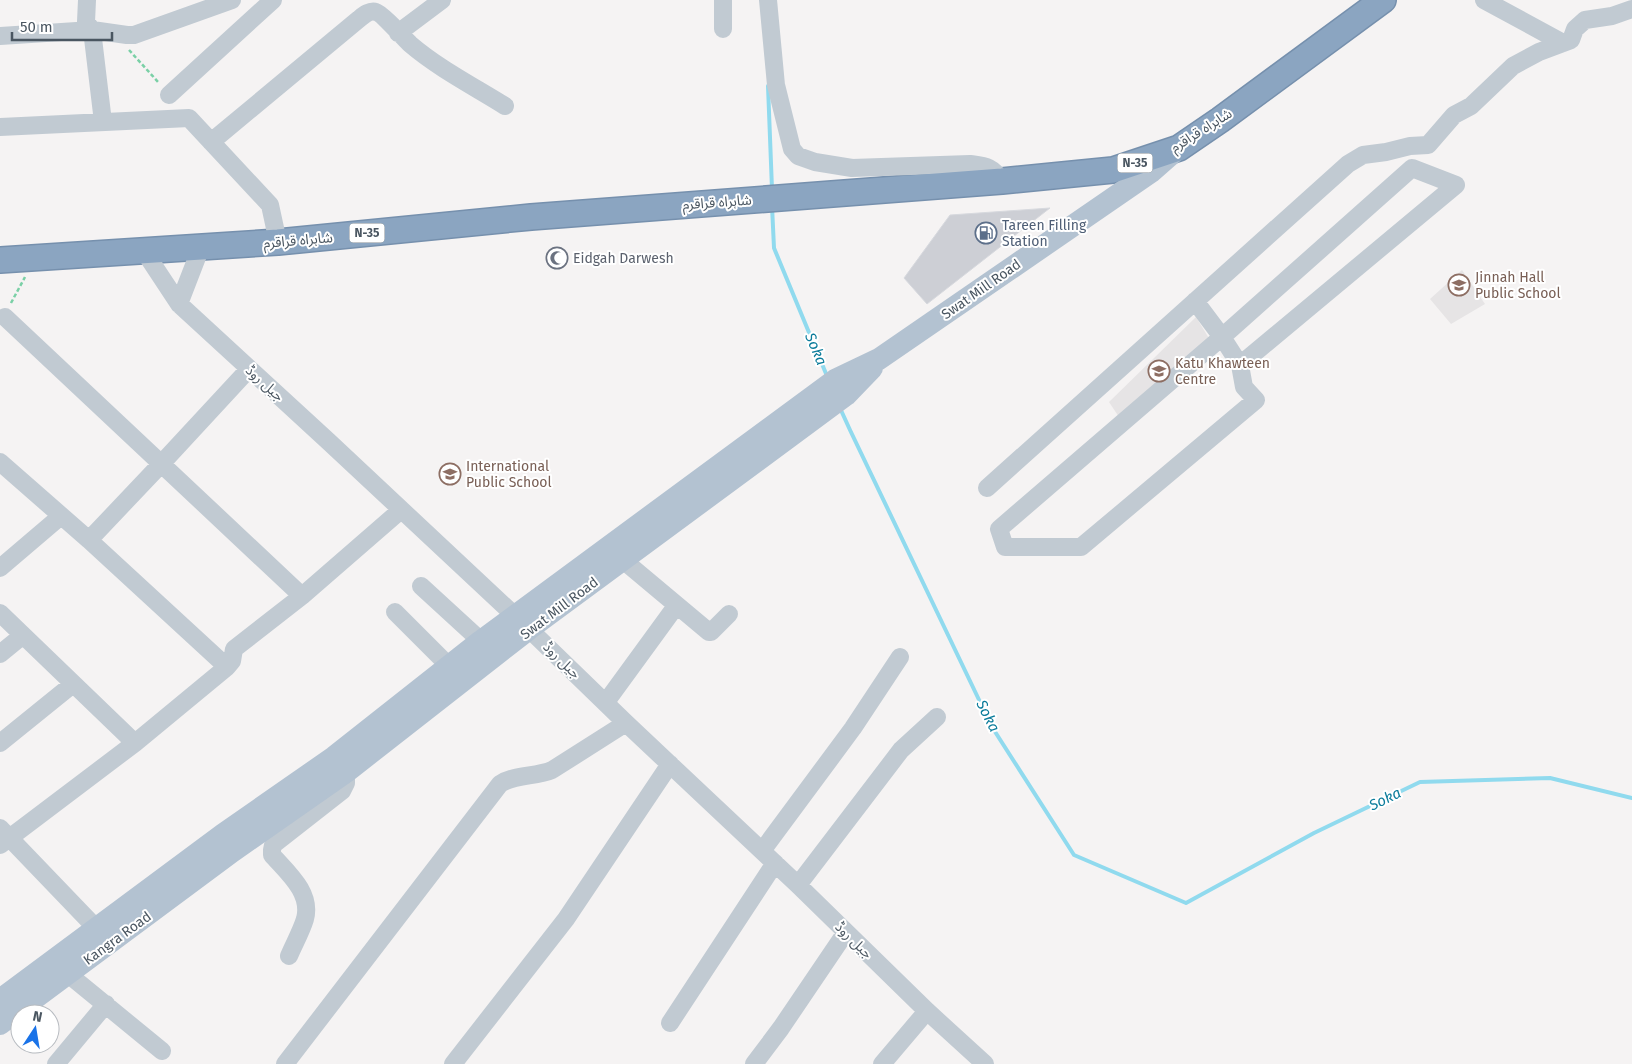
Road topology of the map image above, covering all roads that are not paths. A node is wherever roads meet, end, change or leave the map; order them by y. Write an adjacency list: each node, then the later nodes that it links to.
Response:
1 (87, 0): 11 (street)
2 (232, 0): 11 (street)
3 (273, 0): 15 (street)
4 (442, 0): 12 (street)
5 (723, 0): 10 (street)
6 (768, 0): 23 (street)
7 (1383, 0): 21 (highway, شاہراہ قراقرم / N-35)
8 (1484, 0): 14 (street)
9 (1632, 9): 14 (street)
10 (723, 29)
11 (92, 30): 13 (street); 17 (street)
12 (398, 33): 16 (street); 19 (street)
13 (0, 36)
14 (1563, 43): 20 (street)
15 (169, 95)
16 (505, 106)
17 (103, 122): 18 (street); 19 (street)
18 (0, 127)
19 (211, 142): 24 (street)
20 (1428, 145): 22 (street); 28 (street)
21 (1179, 148): 23 (highway, شاہراہ قراقرم / N-35); 34 (main road, Swat Mill Road)
22 (1412, 168): 31 (street); 32 (street)
23 (1002, 181): 24 (highway, شاہراہ قراقرم / N-35)
24 (278, 242): 25 (highway, شاہراہ قراقرم / N-35)
25 (201, 247): 26 (highway, شاہراہ قراقرم / N-35); 29 (street)
26 (144, 251): 27 (highway, شاہراہ قراقرم / N-35); 29 (street, جیل روڈ)
27 (0, 260)
28 (1195, 301): 31 (street); 37 (street)
29 (179, 304): 33 (street, جیل روڈ)
30 (5, 316): 36 (street)
31 (1222, 338): 32 (street); 32 (street)
32 (1240, 366)
33 (249, 369): 36 (street); 38 (street, جیل روڈ)
34 (797, 420): 41 (main road, Swat Mill Road); 49 (main road, Swat Mill Road)
35 (0, 462): 39 (street)
36 (162, 463): 40 (street); 44 (street)
37 (987, 488)
38 (401, 510): 44 (street); 49 (street, جیل روڈ)
39 (61, 516): 40 (street); 42 (street)
40 (89, 540): 55 (street)
41 (623, 560): 45 (street); 49 (main road, Swat Mill Road)
42 (0, 568)
43 (422, 586): 51 (street)
44 (302, 596): 55 (street)
45 (676, 606): 48 (street); 57 (street)
46 (395, 612): 54 (street)
47 (0, 614): 50 (street)
48 (729, 614)
49 (523, 622): 51 (main road, Swat Mill Road); 57 (street, جیل روڈ); 63 (main road, Swat Mill Road)
50 (22, 636): 52 (street); 56 (street)
51 (481, 641): 54 (main road, Swat Mill Road)
52 (0, 654)
53 (900, 657): 66 (street)
54 (449, 666): 65 (main road, Swat Mill Road)
55 (228, 668): 61 (street)
56 (73, 684): 60 (street); 61 (street)
57 (606, 702): 59 (street, جیل روڈ)
58 (937, 717): 68 (street)
59 (626, 723): 62 (street, جیل روڈ); 80 (street)
60 (0, 743)
61 (135, 743): 64 (street)
62 (670, 764): 66 (street, جیل روڈ); 81 (street)
63 (346, 772): 65 (main road, Swat Mill Road); 71 (street)
64 (3, 837): 69 (street)
65 (228, 843): 69 (main road, Kangra Road); 72 (main road, Kangra Road)
66 (762, 851): 67 (street, جیل روڈ)
67 (775, 863): 68 (street, جیل روڈ); 76 (street)
68 (798, 885): 70 (street, جیل روڈ)
69 (96, 928): 73 (main road, Kangra Road)
70 (846, 932): 75 (street, جیل روڈ); 82 (street)
71 (289, 956)
72 (68, 974): 74 (street); 77 (main road, Kangra Road)
73 (0, 1000)
74 (106, 1004): 78 (street); 79 (street)
75 (927, 1011): 83 (street); 84 (street, جیل روڈ)
76 (670, 1023)
77 (0, 1024)
78 (162, 1051)
79 (56, 1064)
80 (285, 1064)
81 (453, 1064)
82 (754, 1064)
83 (882, 1064)
84 (985, 1064)

